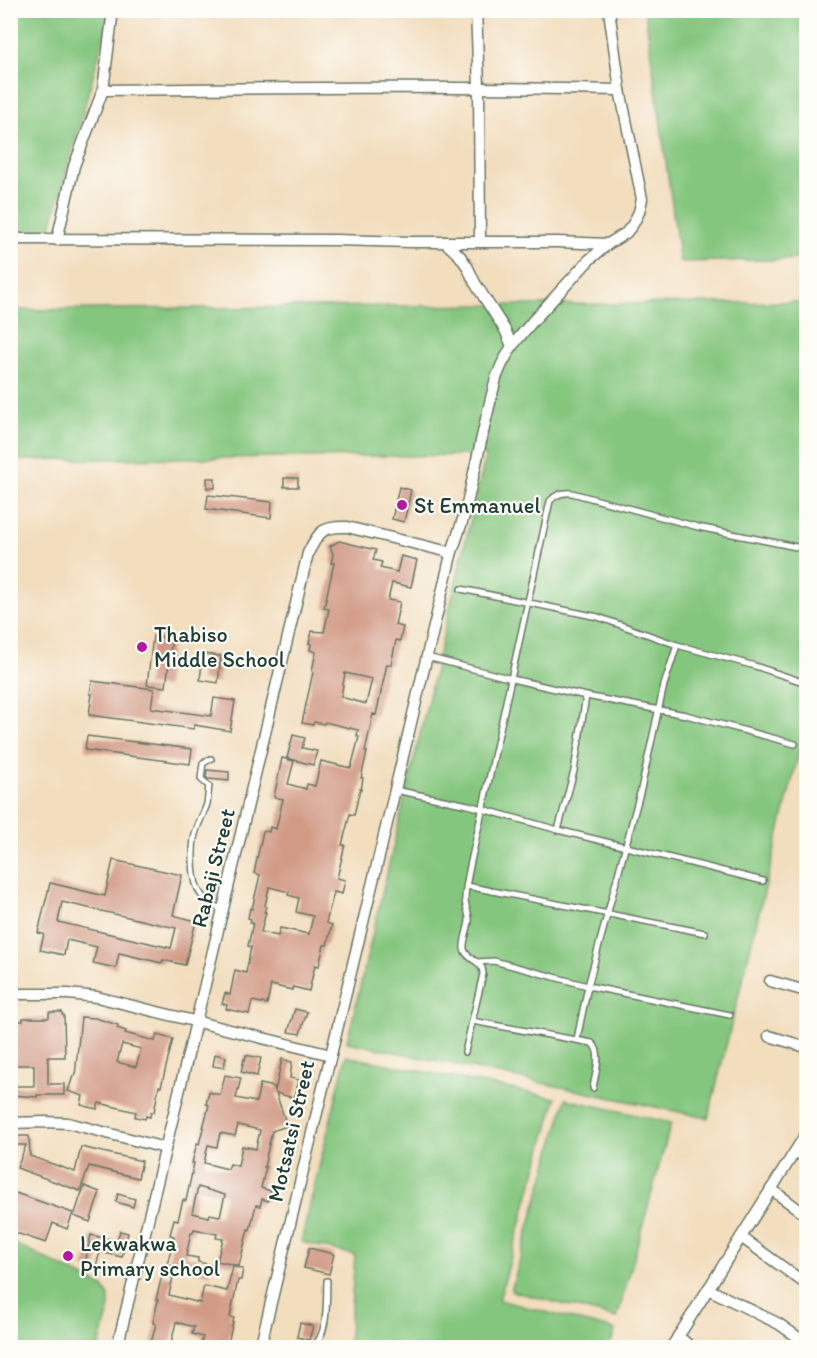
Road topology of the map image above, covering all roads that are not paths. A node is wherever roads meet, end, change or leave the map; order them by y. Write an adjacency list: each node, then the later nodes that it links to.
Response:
1 (113, 10): 5 (street)
2 (476, 10): 4 (street)
3 (609, 10): 6 (street)
4 (479, 87): 5 (street); 6 (street); 9 (street)
5 (103, 90): 8 (street)
6 (620, 90): 11 (street)
7 (10, 240): 8 (street)
8 (57, 240): 10 (street)
9 (480, 242): 10 (street); 11 (street)
10 (446, 243): 12 (street)
11 (608, 244): 12 (street)
12 (512, 346): 14 (street)
13 (807, 549): 16 (lane)
14 (450, 555): 18 (street); 31 (street, Rabaji Street)
15 (461, 589): 16 (lane)
16 (528, 603): 17 (lane); 19 (lane)
17 (677, 645): 20 (lane); 22 (lane)
18 (427, 657): 19 (lane); 25 (street)
19 (512, 679): 21 (lane); 26 (lane)
20 (807, 683)
21 (586, 696): 22 (lane); 27 (lane)
22 (658, 710): 23 (lane); 28 (lane)
23 (795, 744)
24 (211, 759): 31 (lane)
25 (395, 790): 26 (lane); 46 (street)
26 (483, 809): 27 (lane); 30 (lane)
27 (558, 830): 28 (lane)
28 (625, 847): 29 (lane); 32 (lane)
29 (763, 881)
30 (467, 886): 32 (lane); 34 (lane)
31 (224, 909): 41 (street, Rabaji Street)
32 (607, 914): 33 (lane); 36 (lane)
33 (705, 933)
34 (477, 962): 36 (lane); 40 (lane)
35 (770, 981): 37 (street)
36 (588, 986): 39 (lane); 43 (lane)
37 (807, 991)
38 (10, 994): 41 (street, Motsatsi Street)
39 (730, 1015)
40 (472, 1021): 43 (lane); 45 (lane)
41 (196, 1022): 46 (street, Motsatsi Street); 50 (street, Rabaji Street)
42 (769, 1036): 44 (street)
43 (577, 1039): 47 (lane)
44 (807, 1047)
45 (465, 1052)
46 (331, 1055): 62 (street, Motsatsi Street)
47 (593, 1088)
48 (10, 1123): 50 (street)
49 (807, 1134): 51 (street)
50 (165, 1148): 61 (street, Rabaji Street)
51 (795, 1152): 52 (street); 53 (street)
52 (807, 1156)
53 (771, 1189): 54 (street); 55 (street)
54 (807, 1215)
55 (741, 1237): 57 (street); 58 (street)
56 (327, 1281): 63 (lane)
57 (807, 1284)
58 (708, 1289): 59 (street); 60 (street)
59 (678, 1336): 64 (street); 65 (street)
60 (807, 1343)
61 (117, 1347)
62 (260, 1347)
63 (312, 1347)
64 (671, 1347)
65 (693, 1347)

